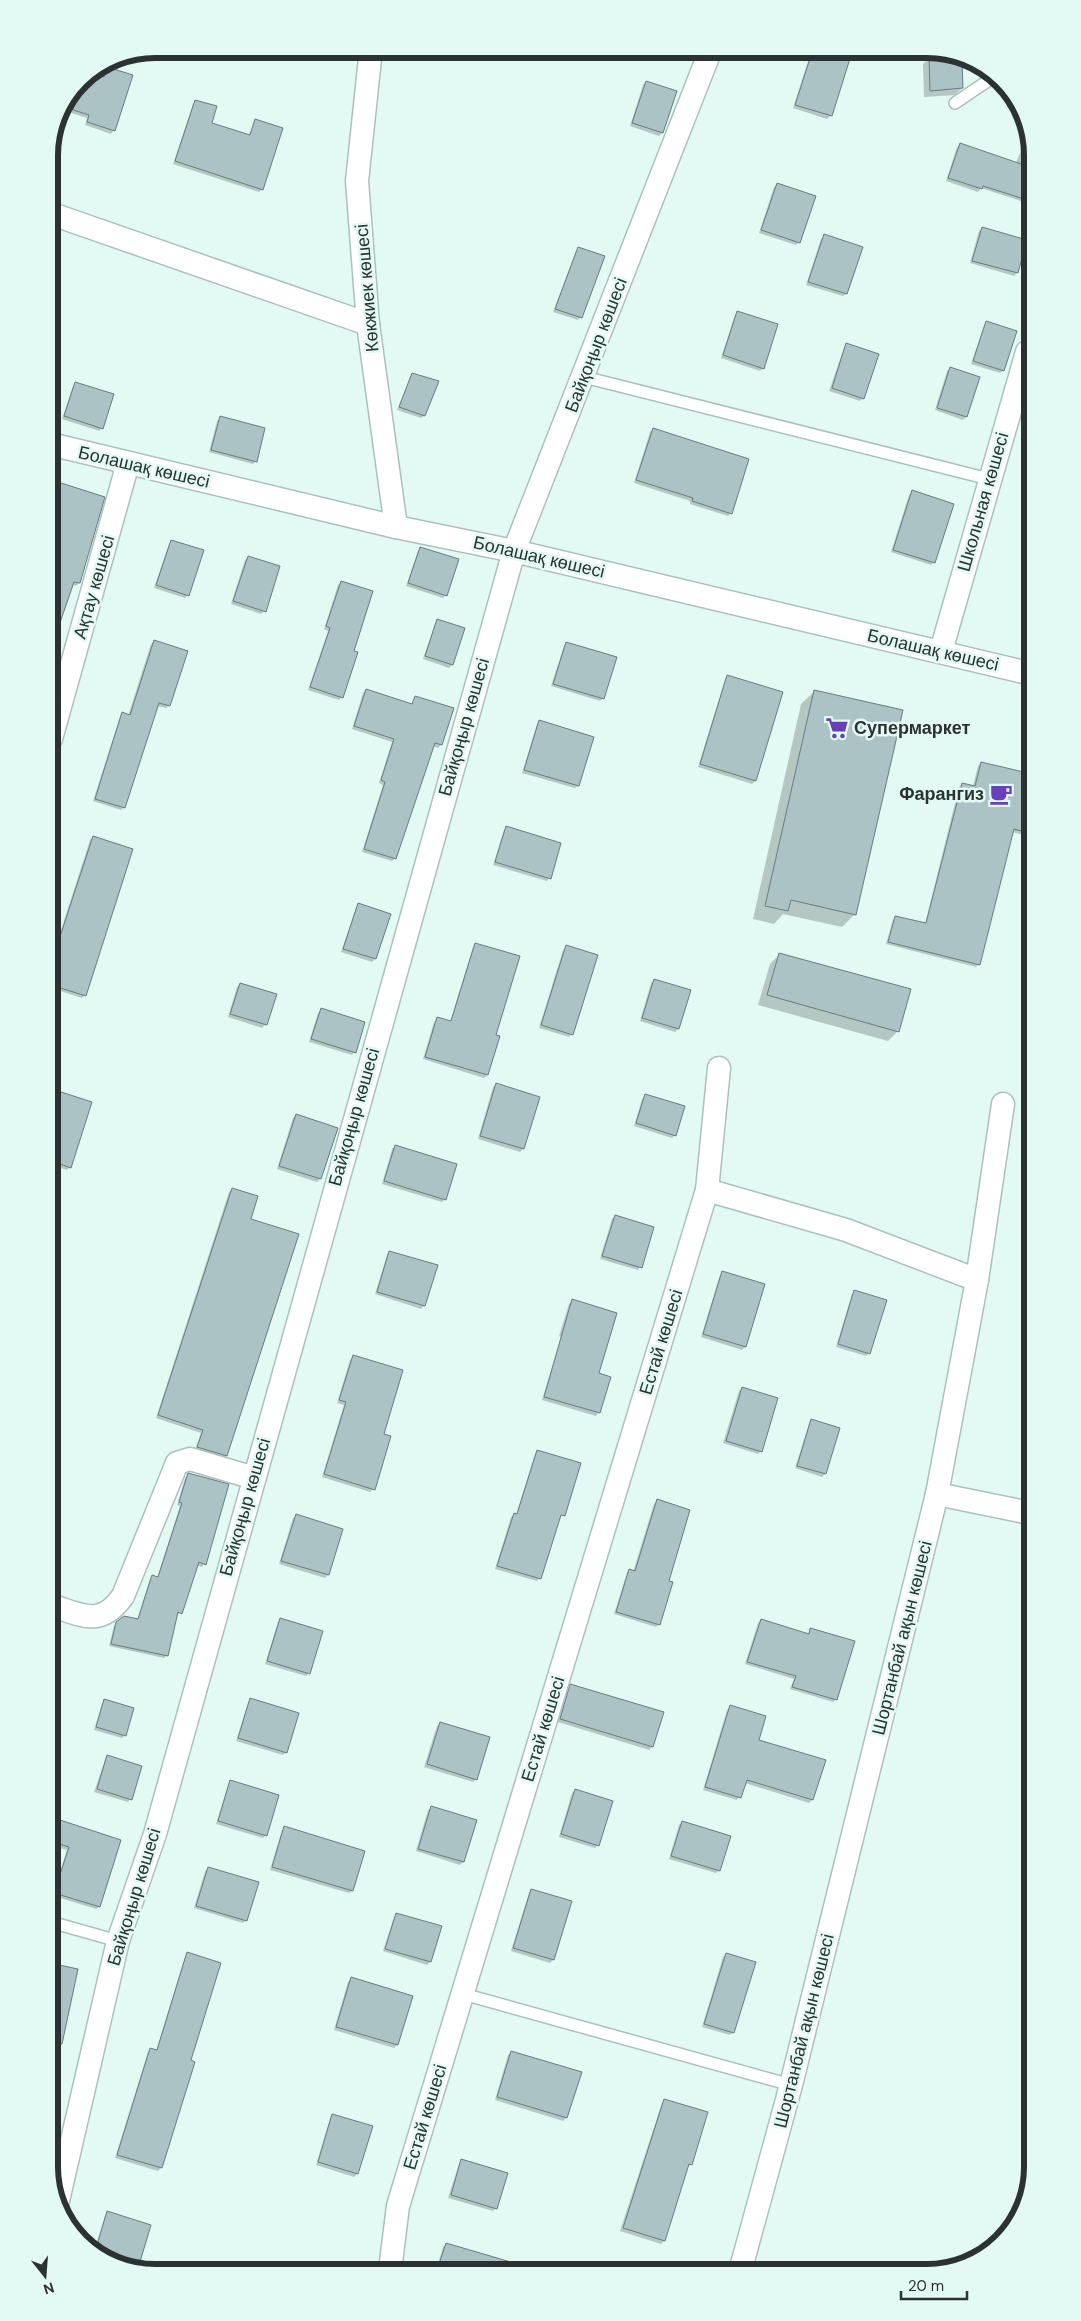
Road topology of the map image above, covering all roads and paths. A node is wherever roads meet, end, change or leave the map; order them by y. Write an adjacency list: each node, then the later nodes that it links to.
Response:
1 (370, 58): 6 (street, Көкжиек көшесі)
2 (708, 58): 8 (street, Байқоңыр көшесі)
3 (989, 80): 4 (lane)
4 (955, 103)
5 (58, 216): 6 (street)
6 (368, 324): 12 (street, Көкжиек көшесі)
7 (1024, 362): 11 (street, Школьная көшесі)
8 (584, 377): 11 (lane); 13 (street, Байқоңыр көшесі)
9 (58, 446): 10 (street, Болашақ көшесі)
10 (128, 463): 12 (street, Болашақ көшесі); 16 (street, Ақтау көшесі)
11 (989, 479): 14 (street, Школьная көшесі)
12 (396, 527): 13 (street, Болашақ көшесі)
13 (514, 551): 14 (street, Болашақ көшесі); 21 (street, Байқоңыр көшесі)
14 (941, 651): 15 (street, Болашақ көшесі)
15 (1024, 672)
16 (58, 711)
17 (719, 1068): 19 (street, Естай көшесі)
18 (1003, 1104): 20 (street, Шортанбай ақын көшесі)
19 (707, 1190): 20 (street); 27 (street, Естай көшесі)
20 (977, 1280): 22 (street, Шортанбай ақын көшесі)
21 (254, 1478): 24 (street); 26 (street, Байқоңыр көшесі)
22 (937, 1494): 23 (street); 28 (street, Шортанбай ақын көшесі)
23 (1024, 1512)
24 (58, 1607)
25 (58, 1924): 26 (lane)
26 (118, 1941): 29 (street, Байқоңыр көшесі)
27 (463, 1994): 28 (lane); 30 (street, Естай көшесі)
28 (791, 2085): 31 (street, Шортанбай ақын көшесі)
29 (60, 2190)
30 (391, 2263)
31 (742, 2264)

